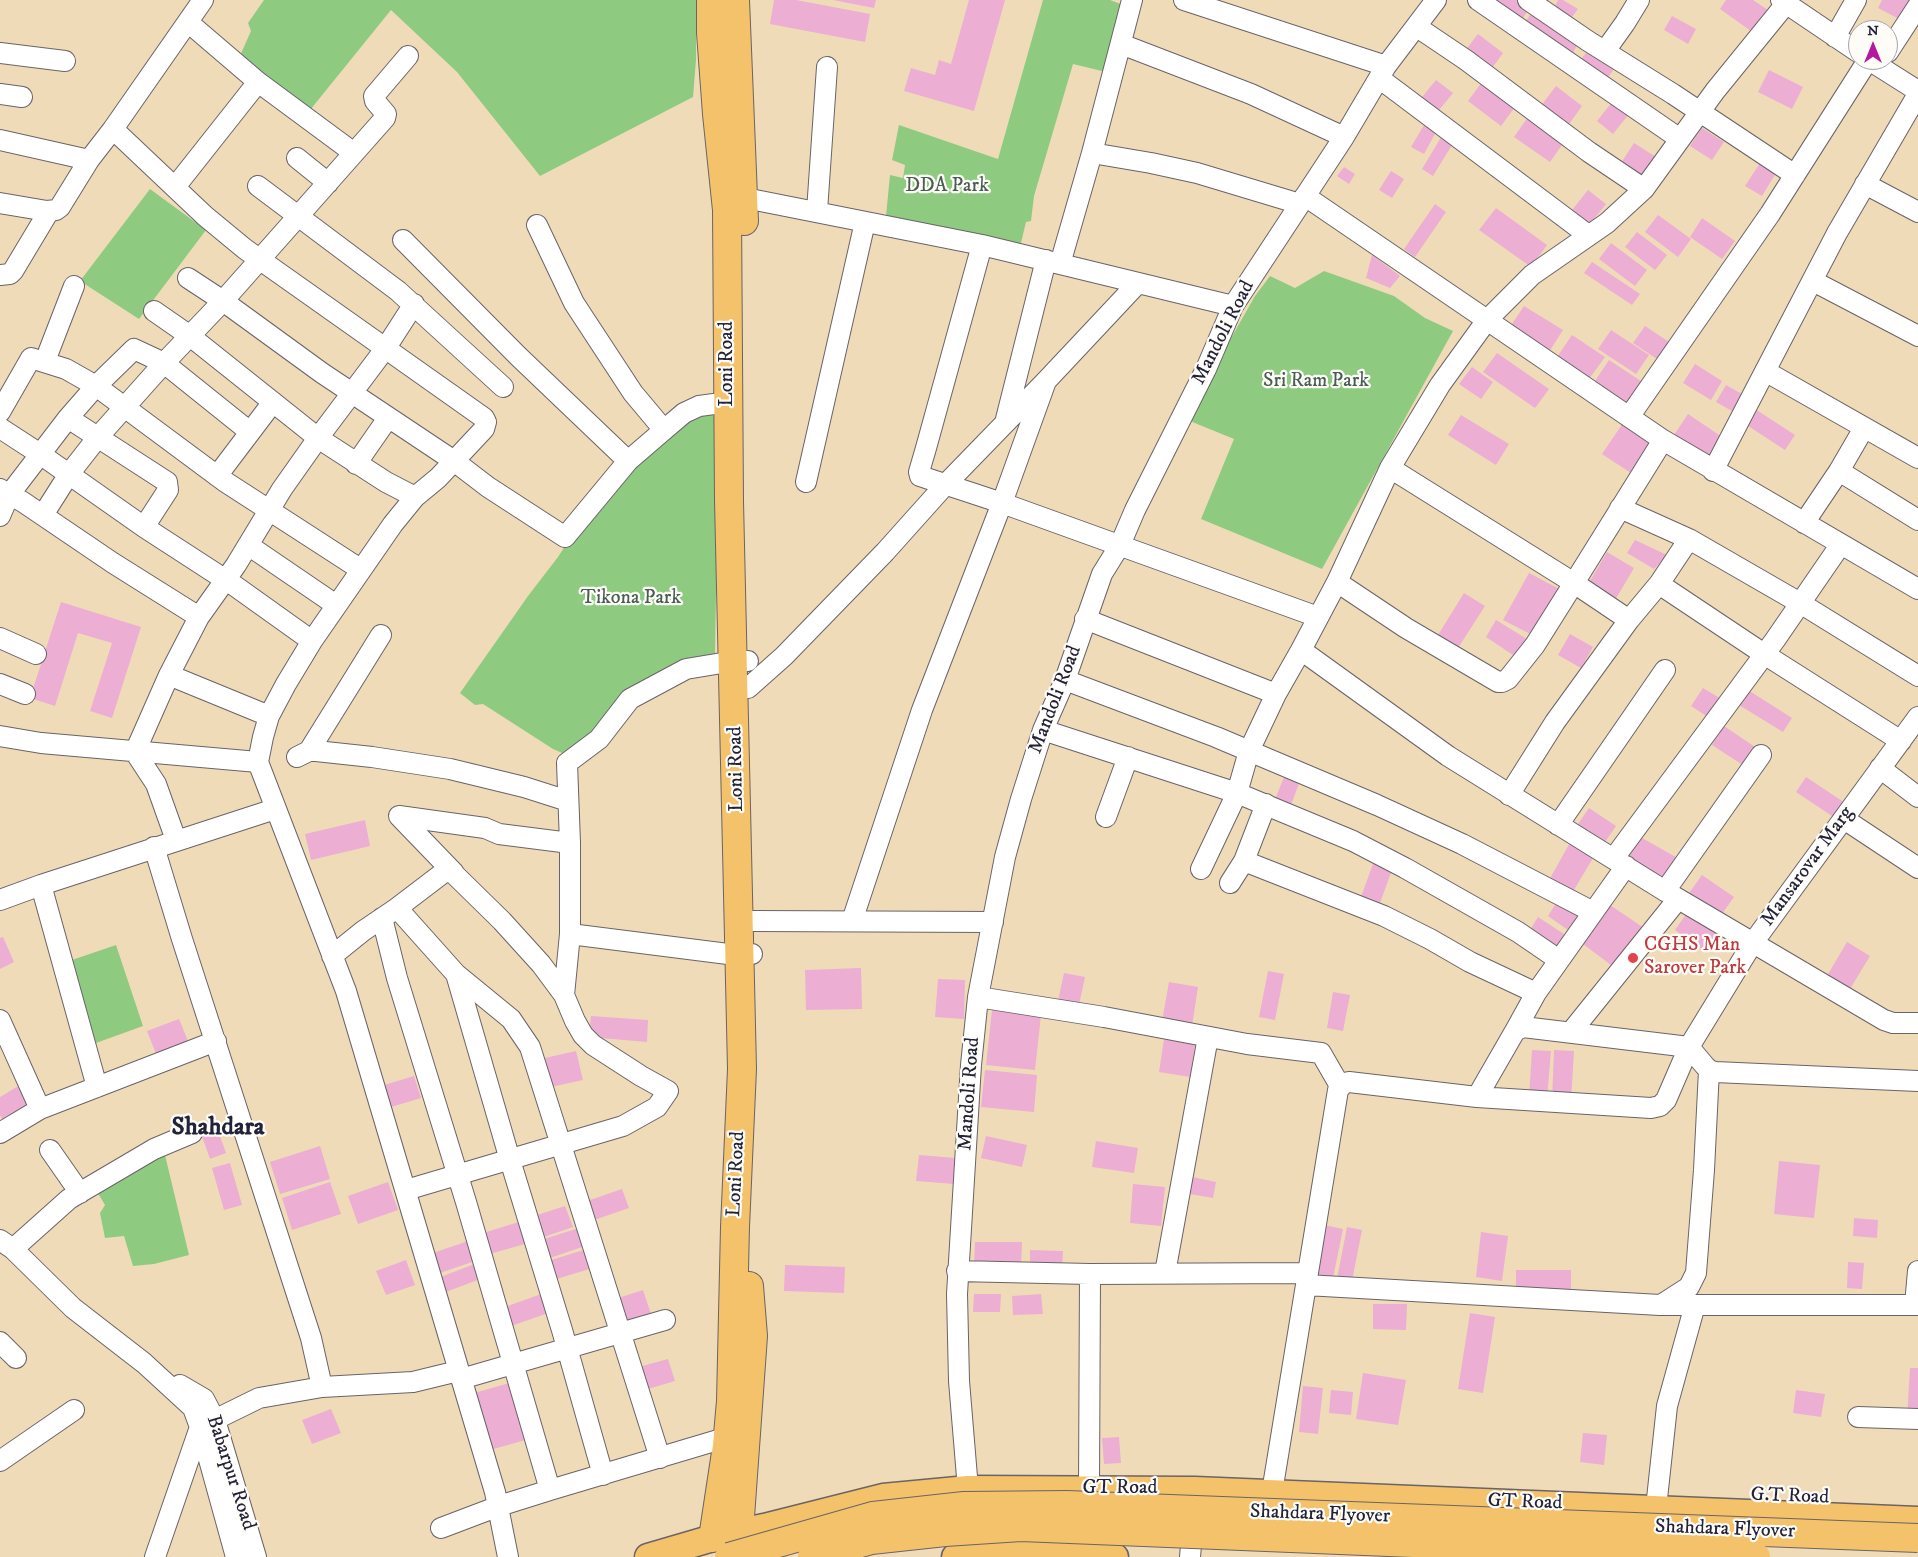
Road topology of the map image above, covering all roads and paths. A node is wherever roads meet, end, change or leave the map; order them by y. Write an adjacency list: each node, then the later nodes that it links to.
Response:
1 (203, 0): 13 (street)
2 (711, 0): 46 (highway, Loni Road)
3 (735, 0): 46 (highway, Loni Road)
4 (1132, 0): 17 (street)
5 (1184, 0): 26 (street)
6 (1435, 0): 14 (street, Mandoli Road)
7 (1478, 0): 34 (street)
8 (1528, 0): 19 (street)
9 (1639, 0): 19 (street)
10 (1856, 0): 16 (street)
11 (1786, 1): 16 (street); 31 (street)
12 (1918, 6): 15 (street)
13 (189, 23): 27 (street); 32 (street)
14 (1417, 27): 26 (street, Mandoli Road); 45 (street)
15 (1898, 32)
16 (1835, 37): 18 (street)
17 (1121, 44): 33 (street); 37 (street)
18 (1848, 45)
19 (1605, 51): 31 (street)
20 (0, 53): 22 (street)
21 (408, 56): 36 (street)
22 (65, 61)
23 (828, 67): 50 (street)
24 (1870, 70): 40 (street)
25 (1890, 70): 28 (street)
26 (1383, 72): 33 (street, Mandoli Road); 55 (street)
27 (258, 82): 36 (street); 44 (street)
28 (1918, 92): 42 (street)
29 (0, 94): 30 (street)
30 (22, 97)
31 (1700, 112): 34 (street); 40 (street)
32 (114, 129): 39 (street); 44 (street)
33 (1344, 137): 47 (street, Mandoli Road)
34 (1680, 138): 45 (street)
35 (0, 140): 39 (street)
36 (354, 152): 41 (street)
37 (1092, 153): 47 (street); 59 (street)
38 (297, 158): 41 (street)
39 (89, 160): 49 (street)
40 (1795, 175): 84 (street)
41 (328, 183): 52 (street)
42 (1865, 184): 51 (street); 62 (street)
43 (258, 186): 52 (street)
44 (175, 187): 58 (street)
45 (1644, 189): 55 (street)
46 (734, 195): 50 (street); 81 (highway, Loni Road); 139 (highway, Loni Road)
47 (1302, 200): 67 (street, Mandoli Road); 69 (street)
48 (0, 203): 49 (street)
49 (49, 211): 60 (street)
50 (817, 211): 53 (street)
51 (1918, 212)
52 (298, 216): 58 (street); 66 (street)
53 (865, 222): 57 (street); 105 (street)
54 (537, 225): 90 (street)
55 (1588, 236): 69 (street)
56 (403, 240): 98 (street)
57 (982, 245): 59 (street); 106 (street)
58 (259, 259): 65 (street); 72 (street)
59 (1053, 262): 63 (street); 87 (street)
60 (0, 275)
61 (188, 278): 65 (street)
62 (1813, 280): 71 (street); 75 (street)
63 (1138, 283): 67 (street); 76 (street)
64 (74, 286): 73 (street)
65 (223, 301): 70 (street); 79 (street)
66 (414, 304): 72 (street); 78 (street)
67 (1233, 306): 120 (street, Mandoli Road)
68 (154, 311): 70 (street)
69 (1487, 320): 84 (street); 100 (street)
70 (190, 336): 74 (street); 80 (street)
71 (1918, 336)
72 (384, 349): 79 (street); 97 (street)
73 (45, 361): 77 (street); 83 (street)
74 (164, 363): 77 (street); 82 (street); 91 (street)
75 (1766, 371): 89 (street); 101 (street)
76 (1046, 381): 87 (street); 109 (street)
77 (96, 386): 82 (street); 85 (street)
78 (503, 387)
79 (351, 392): 86 (street); 93 (street)
80 (273, 402): 91 (street); 93 (street)
81 (729, 402): 90 (street); 139 (highway, Loni Road)
82 (125, 407): 92 (street); 104 (street)
83 (0, 412)
84 (1629, 417): 94 (street)
85 (68, 418): 92 (street); 95 (street)
86 (388, 418): 97 (street); 99 (street)
87 (1005, 423): 106 (street)
88 (0, 428): 95 (street)
89 (1864, 428): 96 (street); 102 (street)
90 (664, 430): 98 (street)
91 (250, 432): 104 (street)
92 (98, 437): 103 (street); 116 (street)
93 (318, 438): 99 (street); 111 (street)
94 (1663, 440): 101 (street); 110 (street)
95 (40, 454): 103 (street); 107 (street)
96 (1918, 458)
97 (454, 461): 98 (street); 108 (street)
98 (628, 461)
99 (356, 464): 108 (street)
100 (1390, 468): 123 (street); 124 (street)
101 (1713, 471): 115 (street)
102 (1839, 471): 114 (street); 115 (street)
103 (69, 474): 112 (street); 116 (street)
104 (217, 476): 111 (street)
105 (806, 482)
106 (945, 485): 109 (street); 145 (street)
107 (5, 492): 112 (street); 113 (street)
108 (415, 497): 121 (street)
109 (1002, 503): 120 (street); 183 (street)
110 (1620, 508): 117 (street); 124 (street)
111 (269, 510): 119 (street); 121 (street)
112 (43, 515): 129 (street)
113 (0, 516)
114 (1918, 520)
115 (1804, 522): 118 (street)
116 (144, 526): 122 (street)
117 (1689, 538): 125 (street); 127 (street)
118 (1841, 544): 126 (street); 127 (street)
119 (248, 545): 122 (street); 128 (street)
120 (1120, 545): 130 (street); 131 (street, Mandoli Road)
121 (360, 569): 128 (street)
122 (226, 580): 129 (street); 135 (street)
123 (1337, 582): 124 (street); 130 (street)
124 (1574, 583): 132 (street)
125 (1659, 584): 132 (street); 138 (street)
126 (1918, 589)
127 (1800, 603): 138 (street); 142 (street)
128 (336, 605): 135 (street)
129 (199, 617): 141 (street)
130 (1318, 617): 136 (street)
131 (1085, 619): 143 (street, Mandoli Road); 147 (street)
132 (1629, 620): 160 (street)
133 (381, 635): 162 (street)
134 (0, 638): 137 (street)
135 (312, 641): 148 (street)
136 (1301, 650): 147 (street); 160 (street)
137 (36, 654)
138 (1764, 654): 152 (street); 172 (street)
139 (741, 661): 145 (highway, Loni Road); 162 (street); 187 (highway, Loni Road)
140 (1665, 670): 167 (street)
141 (168, 675): 148 (street); 154 (street)
142 (1918, 676)
143 (1065, 680): 150 (street, Mandoli Road); 153 (street)
144 (0, 684): 146 (street)
145 (748, 688): 182 (highway, Loni Road)
146 (25, 694)
147 (1276, 694): 153 (street)
148 (269, 716): 157 (street)
149 (1917, 719): 152 (street, Mansarovar Marg)
150 (1043, 730): 156 (street); 184 (street, Mandoli Road)
151 (0, 736): 154 (street)
152 (1901, 741): 158 (street, Mansarovar Marg)
153 (1249, 751): 159 (street); 180 (street)
154 (135, 752): 157 (street); 168 (street)
155 (1761, 755): 178 (street)
156 (1128, 758): 159 (street); 165 (street)
157 (258, 762): 164 (street)
158 (1880, 768): 161 (street); 166 (street, Mansarovar Marg)
159 (1237, 793): 163 (street); 174 (street)
160 (1509, 794): 167 (street)
161 (1918, 797)
162 (568, 801): 169 (street)
163 (1266, 804): 171 (street); 189 (street)
164 (275, 809): 168 (street); 188 (street)
165 (1106, 817)
166 (1844, 819): 173 (street); 186 (street, Mansarovar Marg)
167 (1558, 825): 172 (street)
168 (176, 840): 170 (street)
169 (570, 843): 175 (street); 185 (street)
170 (154, 847): 177 (street); 199 (street)
171 (1244, 861): 176 (street); 191 (street)
172 (1620, 862): 178 (street); 180 (street)
173 (1918, 868)
174 (1200, 869)
175 (454, 873): 181 (street); 192 (street)
176 (1230, 883)
177 (41, 885): 179 (street); 204 (street)
178 (1671, 895): 186 (street); 197 (street)
179 (0, 900)
180 (1593, 912): 189 (street)
181 (390, 913): 188 (street); 190 (street); 212 (street)
182 (752, 921): 183 (street); 187 (highway, Loni Road)
183 (852, 921): 184 (street)
184 (993, 922): 193 (street, Mandoli Road)
185 (570, 934): 187 (street); 192 (street)
186 (1752, 944): 195 (street); 200 (street, Mansarovar Marg)
187 (746, 954): 236 (highway, Loni Road); 251 (highway, Loni Road)
188 (332, 956): 213 (street)
189 (1558, 960): 191 (street)
190 (456, 974): 209 (street); 211 (street)
191 (1536, 994): 196 (street)
192 (564, 996): 209 (street)
193 (978, 997): 198 (street); 216 (street, Mandoli Road)
194 (0, 1020): 206 (street)
195 (1918, 1023)
196 (1515, 1031): 197 (street); 205 (street)
197 (1571, 1032): 200 (street)
198 (1208, 1036): 203 (street); 219 (street)
199 (216, 1041): 204 (street); 231 (street)
200 (1689, 1046): 201 (street); 205 (street, Mansarovar Marg)
201 (1709, 1070): 202 (street); 221 (street)
202 (1918, 1081)
203 (1340, 1086): 205 (street); 220 (street)
204 (97, 1087): 206 (street)
205 (1477, 1097)
206 (40, 1109): 207 (street)
207 (0, 1132)
208 (192, 1133): 214 (street)
209 (561, 1145): 211 (street); 225 (street)
210 (50, 1150): 214 (street)
211 (510, 1160): 212 (street); 227 (street)
212 (458, 1175): 213 (street); 229 (street)
213 (406, 1190): 230 (street)
214 (80, 1193): 215 (street)
215 (7, 1245): 235 (street, Babarpur Road)
216 (958, 1271): 218 (street); 241 (street, Mandoli Road)
217 (1918, 1271): 223 (street)
218 (1090, 1274): 219 (street); 240 (street)
219 (1165, 1274): 220 (street)
220 (1306, 1279): 221 (street); 244 (street)
221 (1660, 1305): 222 (street)
222 (1695, 1305): 223 (street); 248 (street)
223 (1917, 1305)
224 (665, 1320): 225 (street)
225 (621, 1334): 227 (street); 237 (street)
226 (0, 1342): 228 (street)
227 (567, 1349): 229 (street); 239 (street)
228 (16, 1358)
229 (514, 1365): 230 (street); 242 (street)
230 (460, 1375): 231 (street); 246 (street)
231 (322, 1388): 235 (street)
232 (74, 1410): 238 (street)
233 (1858, 1416): 234 (street)
234 (1918, 1419)
235 (208, 1423): 255 (street); 256 (street, Babarpur Road); 257 (street, Babarpur Road)
236 (728, 1437): 237 (street); 253 (highway, Loni Road)
237 (660, 1458): 239 (street)
238 (0, 1461)
239 (603, 1475): 242 (street)
240 (1089, 1488): 241 (main road, GT Road); 243 (main road, GT Road)
241 (968, 1489): 251 (main road, GT Road)
242 (550, 1490): 246 (street)
243 (1195, 1490): 244 (main road, GT Road); 263 (street)
244 (1272, 1492): 247 (main road, GT Road)
245 (1918, 1503): 248 (main road, G.T Road)
246 (499, 1506): 250 (street); 258 (street)
247 (1600, 1506): 248 (main road, Shahdara Flyover)
248 (1662, 1509): 249 (main road, Shahdara Flyover)
249 (1918, 1520)
250 (441, 1528)
251 (740, 1531): 253 (main road, GT Road)
252 (1918, 1538): 253 (highway, Shahdara Flyover, bridge)
253 (721, 1548): 259 (main road, GT Road)
254 (1082, 1556): 261 (main road); 262 (main road)
255 (155, 1557)
256 (236, 1557)
257 (256, 1557)
258 (508, 1557)
259 (648, 1557)
260 (812, 1557): 264 (highway, Shahdara Flyover, bridge)
261 (955, 1557)
262 (1115, 1557)
263 (1190, 1557)
264 (1756, 1557)

